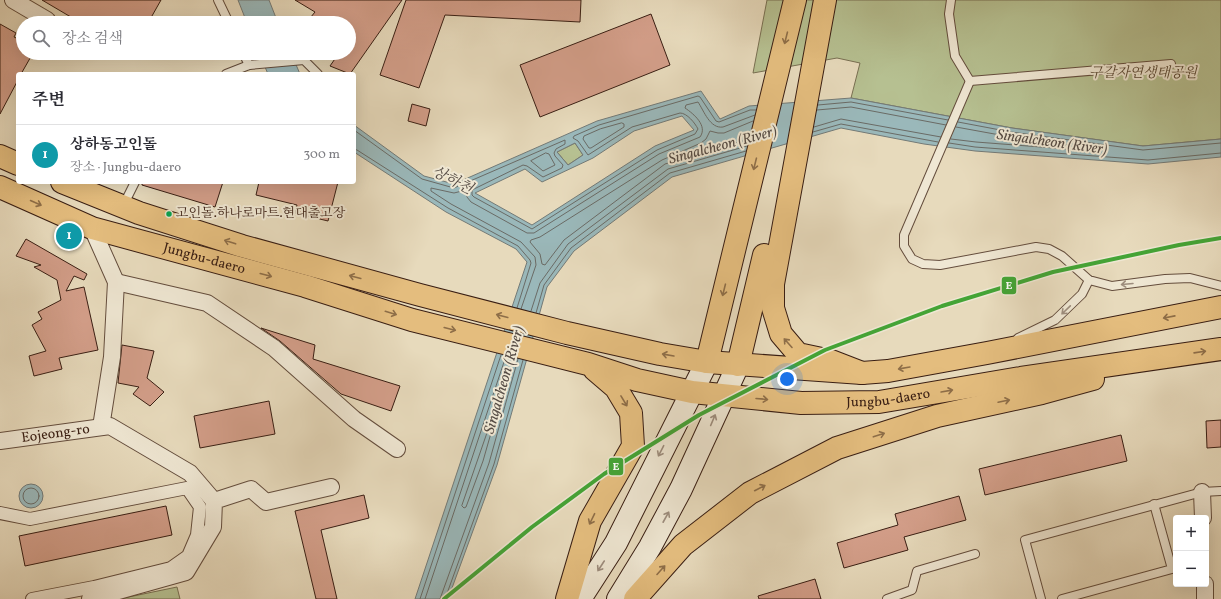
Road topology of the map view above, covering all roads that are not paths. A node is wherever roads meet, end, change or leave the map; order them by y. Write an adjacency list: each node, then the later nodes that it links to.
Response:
1 (13, 0): 6 (street)
2 (218, 0): 7 (lane)
3 (795, 0): 31 (main road, one-way to 31)
4 (825, 0): 8 (main road)
5 (951, 0): 16 (lane)
6 (40, 16)
7 (226, 16)
8 (818, 31): 33 (main road); 34 (main road, one-way to 8)
9 (246, 60): 13 (lane)
10 (304, 60): 13 (lane)
11 (304, 60): 15 (lane)
12 (1171, 64): 16 (lane)
13 (249, 65): 14 (lane)
14 (231, 72)
15 (316, 72)
16 (970, 82): 24 (lane)
17 (0, 156): 18 (main road)
18 (16, 163)
19 (67, 184): 22 (main road, Jungbu-daero)
20 (134, 184): 22 (lane)
21 (0, 188): 23 (main road, Jungbu-daero, one-way to 23)
22 (123, 207): 31 (main road, Jungbu-daero, one-way to 22)
23 (92, 228): 25 (street); 32 (main road, Jungbu-daero, one-way to 32)
24 (1089, 280): 26 (lane, one-way to 24); 29 (lane, one-way to 29)
25 (116, 282): 37 (street); 39 (street)
26 (1221, 286)
27 (1221, 307): 29 (main road, Jungbu-daero, one-way to 29)
28 (1221, 349): 30 (main road, Jungbu-daero, one-way to 28)
29 (987, 353): 34 (main road, Jungbu-daero, one-way to 34)
30 (1174, 355): 36 (main road, Jungbu-daero, one-way to 30); 54 (main road, one-way to 30)
31 (707, 362): 33 (main road, Jungbu-daero); 35 (main road)
32 (588, 364): 35 (main road, Jungbu-daero); 51 (main road, one-way to 51)
33 (738, 365): 34 (main road, Jungbu-daero); 36 (main road)
34 (862, 373)
35 (692, 392): 36 (main road, Jungbu-daero); 52 (main road, one-way to 52)
36 (723, 396): 53 (main road, one-way to 36)
37 (106, 426): 38 (street, Eojeong-ro); 43 (street)
38 (0, 441)
39 (397, 449)
40 (331, 486): 43 (street)
41 (1221, 491): 42 (lane)
42 (1202, 492): 44 (lane); 46 (street)
43 (214, 501): 50 (street)
44 (1154, 504): 56 (lane); 57 (lane)
45 (0, 513): 49 (street)
46 (1203, 515)
47 (974, 554): 55 (lane)
48 (1205, 587): 58 (street)
49 (32, 599)
50 (90, 599)
51 (567, 599)
52 (580, 599)
53 (618, 599)
54 (635, 599)
55 (887, 599)
56 (1041, 599)
57 (1062, 599)
58 (1205, 599)

